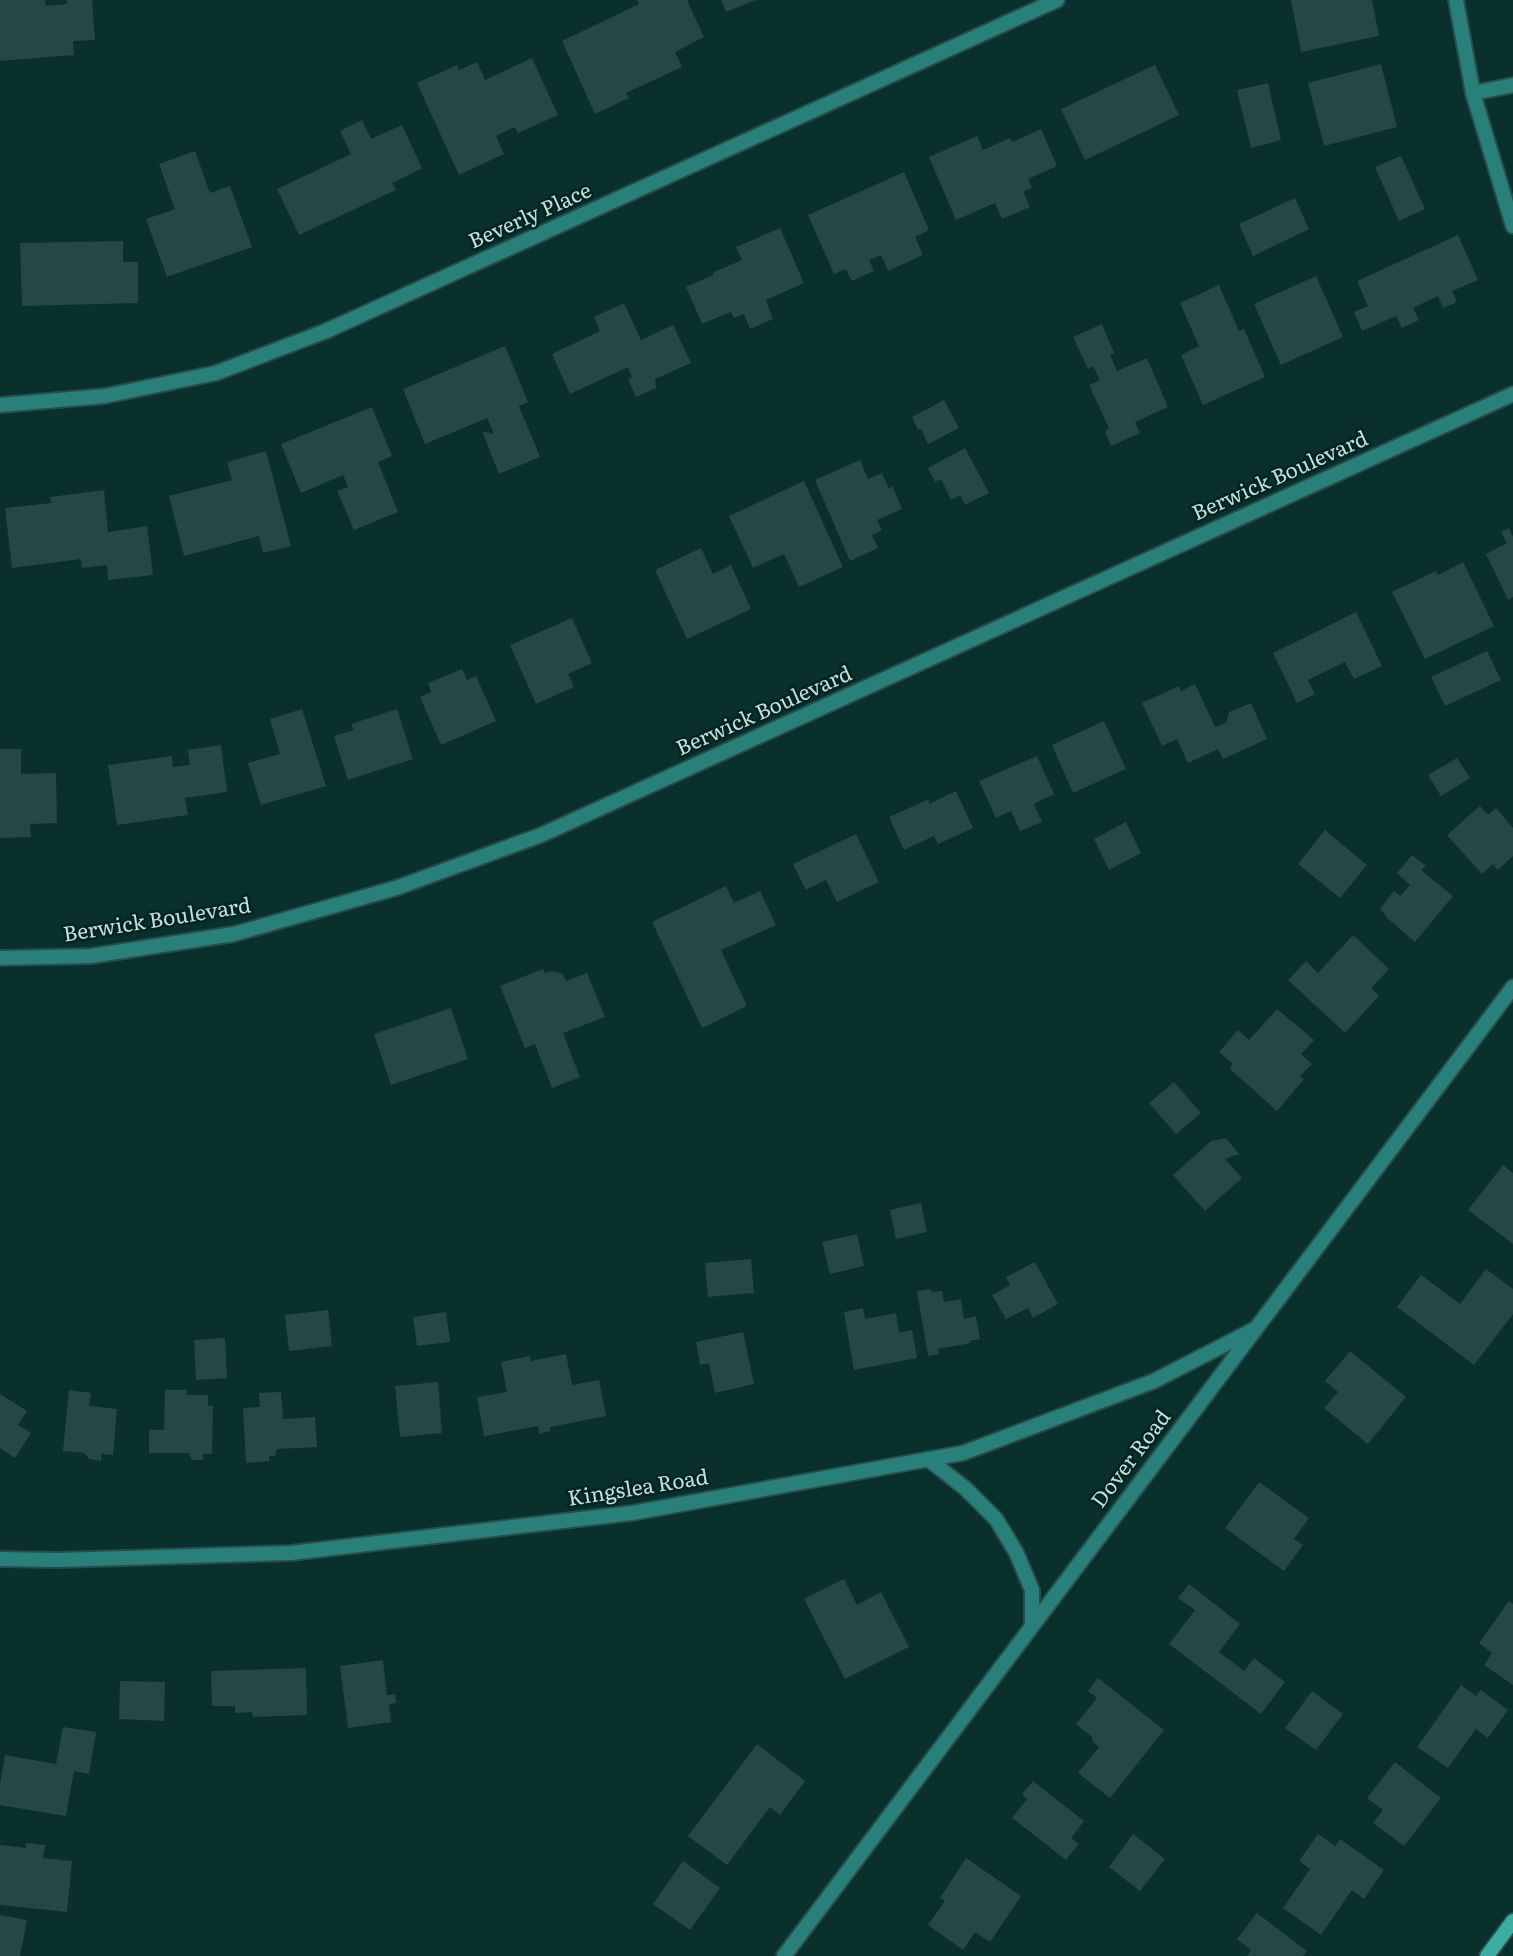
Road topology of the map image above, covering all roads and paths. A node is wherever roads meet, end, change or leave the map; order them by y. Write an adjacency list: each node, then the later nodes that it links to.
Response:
1 (1057, 0): 7 (street, Beverly Place)
2 (1456, 0): 4 (street)
3 (1513, 85): 4 (street)
4 (1474, 93): 5 (street)
5 (1513, 226)
6 (1513, 394): 8 (street, Berwick Boulevard)
7 (0, 405)
8 (0, 958)
9 (1513, 987): 10 (street, Dover Road)
10 (1255, 1329): 11 (street, Kingslea Road); 13 (street, Dover Road)
11 (928, 1460): 12 (street, Kingslea Road); 13 (street)
12 (0, 1559)
13 (1032, 1625): 15 (street, Dover Road)
14 (1513, 1921): 16 (main road)
15 (784, 1956)
16 (1487, 1956)

